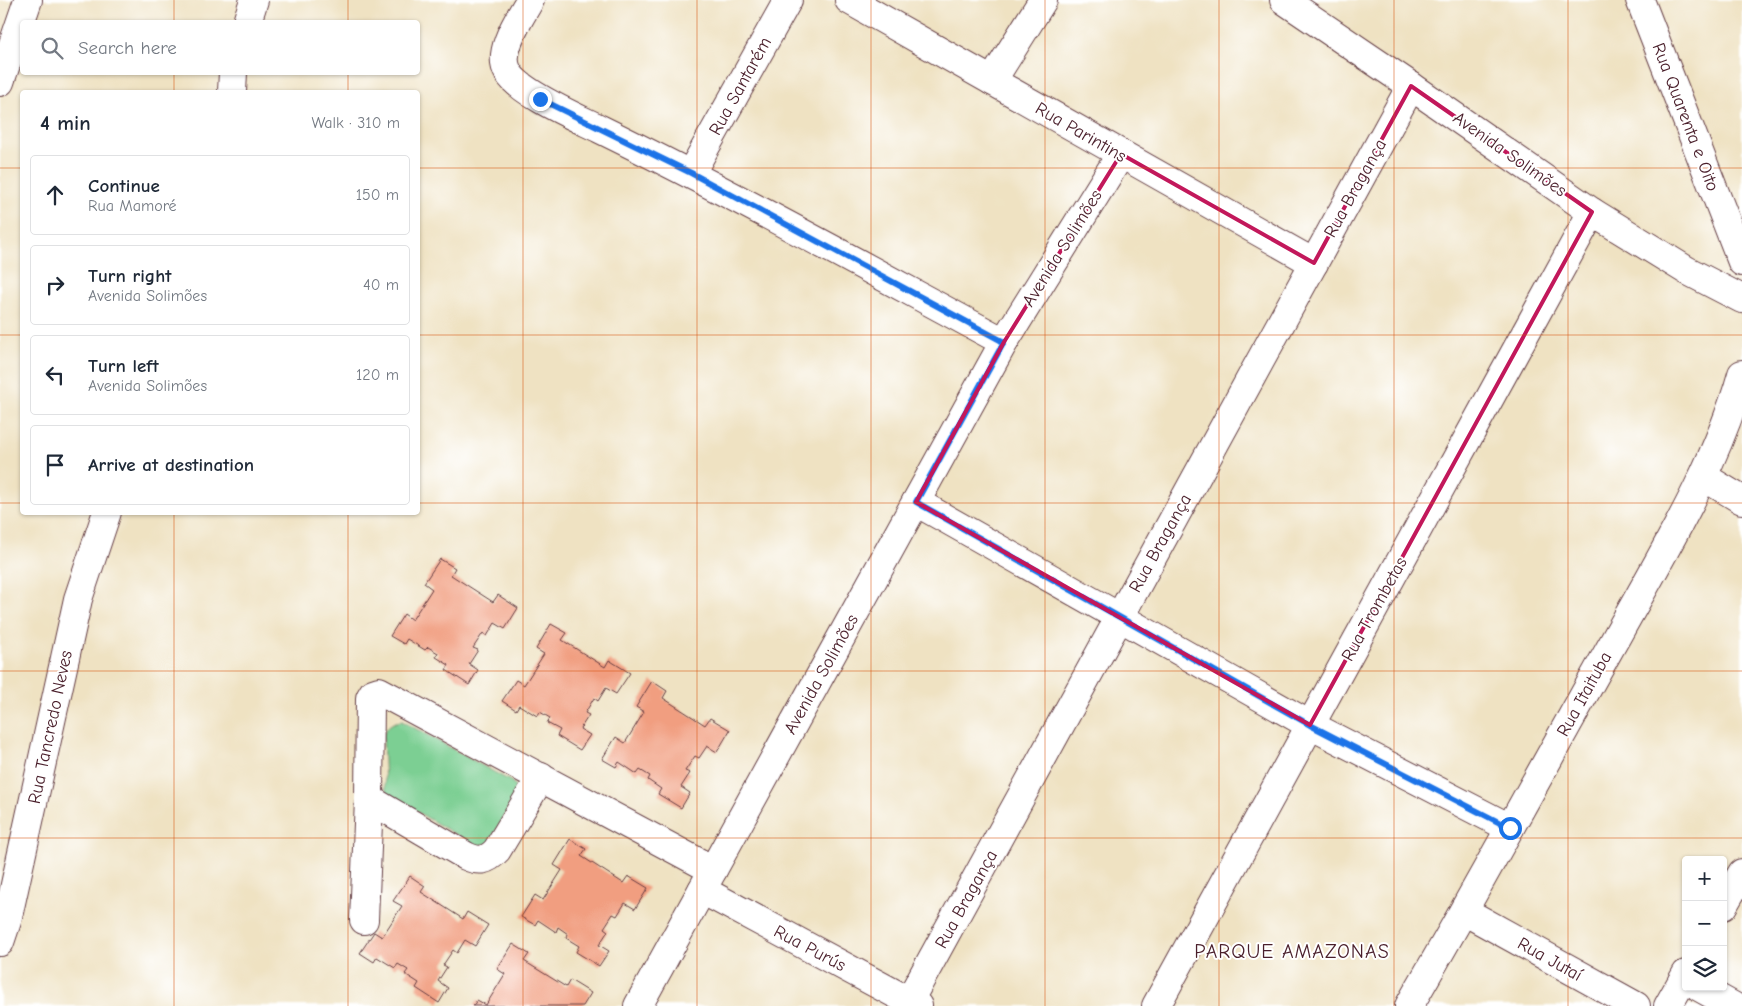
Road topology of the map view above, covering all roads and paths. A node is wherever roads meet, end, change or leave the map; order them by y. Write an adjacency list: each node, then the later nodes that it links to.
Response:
1 (28, 0): 9 (street)
2 (254, 0): 10 (street)
3 (530, 0): 18 (street)
4 (788, 0): 18 (street, Rua Santarém)
5 (849, 0): 13 (street, Rua Parintins)
6 (1043, 0): 13 (street)
7 (1284, 0): 15 (street, Avenida Solimões)
8 (1640, 0): 20 (street, Rua Quarenta e Oito)
9 (21, 20)
10 (248, 20)
11 (20, 23): 14 (street)
12 (233, 75): 16 (street)
13 (992, 81): 17 (street, Rua Parintins)
14 (0, 82)
15 (1411, 86): 19 (street, Avenida Solimões); 21 (street, Rua Bragança)
16 (232, 90)
17 (1121, 154): 21 (street, Rua Parintins); 23 (street, Avenida Solimões)
18 (691, 173): 23 (street)
19 (1592, 212): 22 (street, Avenida Solimões); 30 (street, Rua Trombetas)
20 (1742, 262)
21 (1314, 263): 29 (street, Rua Bragança)
22 (1742, 299)
23 (1004, 342): 27 (street, Avenida Solimões)
24 (1742, 374): 25 (street, Rua Itaituba)
25 (1704, 477): 26 (street); 33 (street, Rua Itaituba)
26 (1742, 500)
27 (916, 502): 29 (street); 35 (street, Avenida Solimões)
28 (105, 515): 39 (street, Rua Tancredo Neves)
29 (1119, 618): 30 (street); 42 (street, Rua Bragança)
30 (1310, 725): 33 (street); 44 (street, Rua Trombetas)
31 (541, 777): 32 (street); 32 (street, Rua Purús); 35 (street, Rua Purús)
32 (369, 798): 38 (street)
33 (1510, 828): 37 (street, Rua Itaituba)
34 (1742, 872): 36 (street)
35 (708, 880): 42 (street, Rua Purús); 43 (street, Avenida Solimões)
36 (1726, 901)
37 (1464, 911): 45 (street, Rua Itaituba); 46 (street, Rua Jutaí)
38 (364, 920)
39 (2, 927)
40 (1682, 989): 47 (street)
41 (1708, 991): 48 (street)
42 (914, 1004)
43 (638, 1006)
44 (1156, 1006)
45 (1409, 1006)
46 (1636, 1006)
47 (1668, 1006)
48 (1733, 1006)

